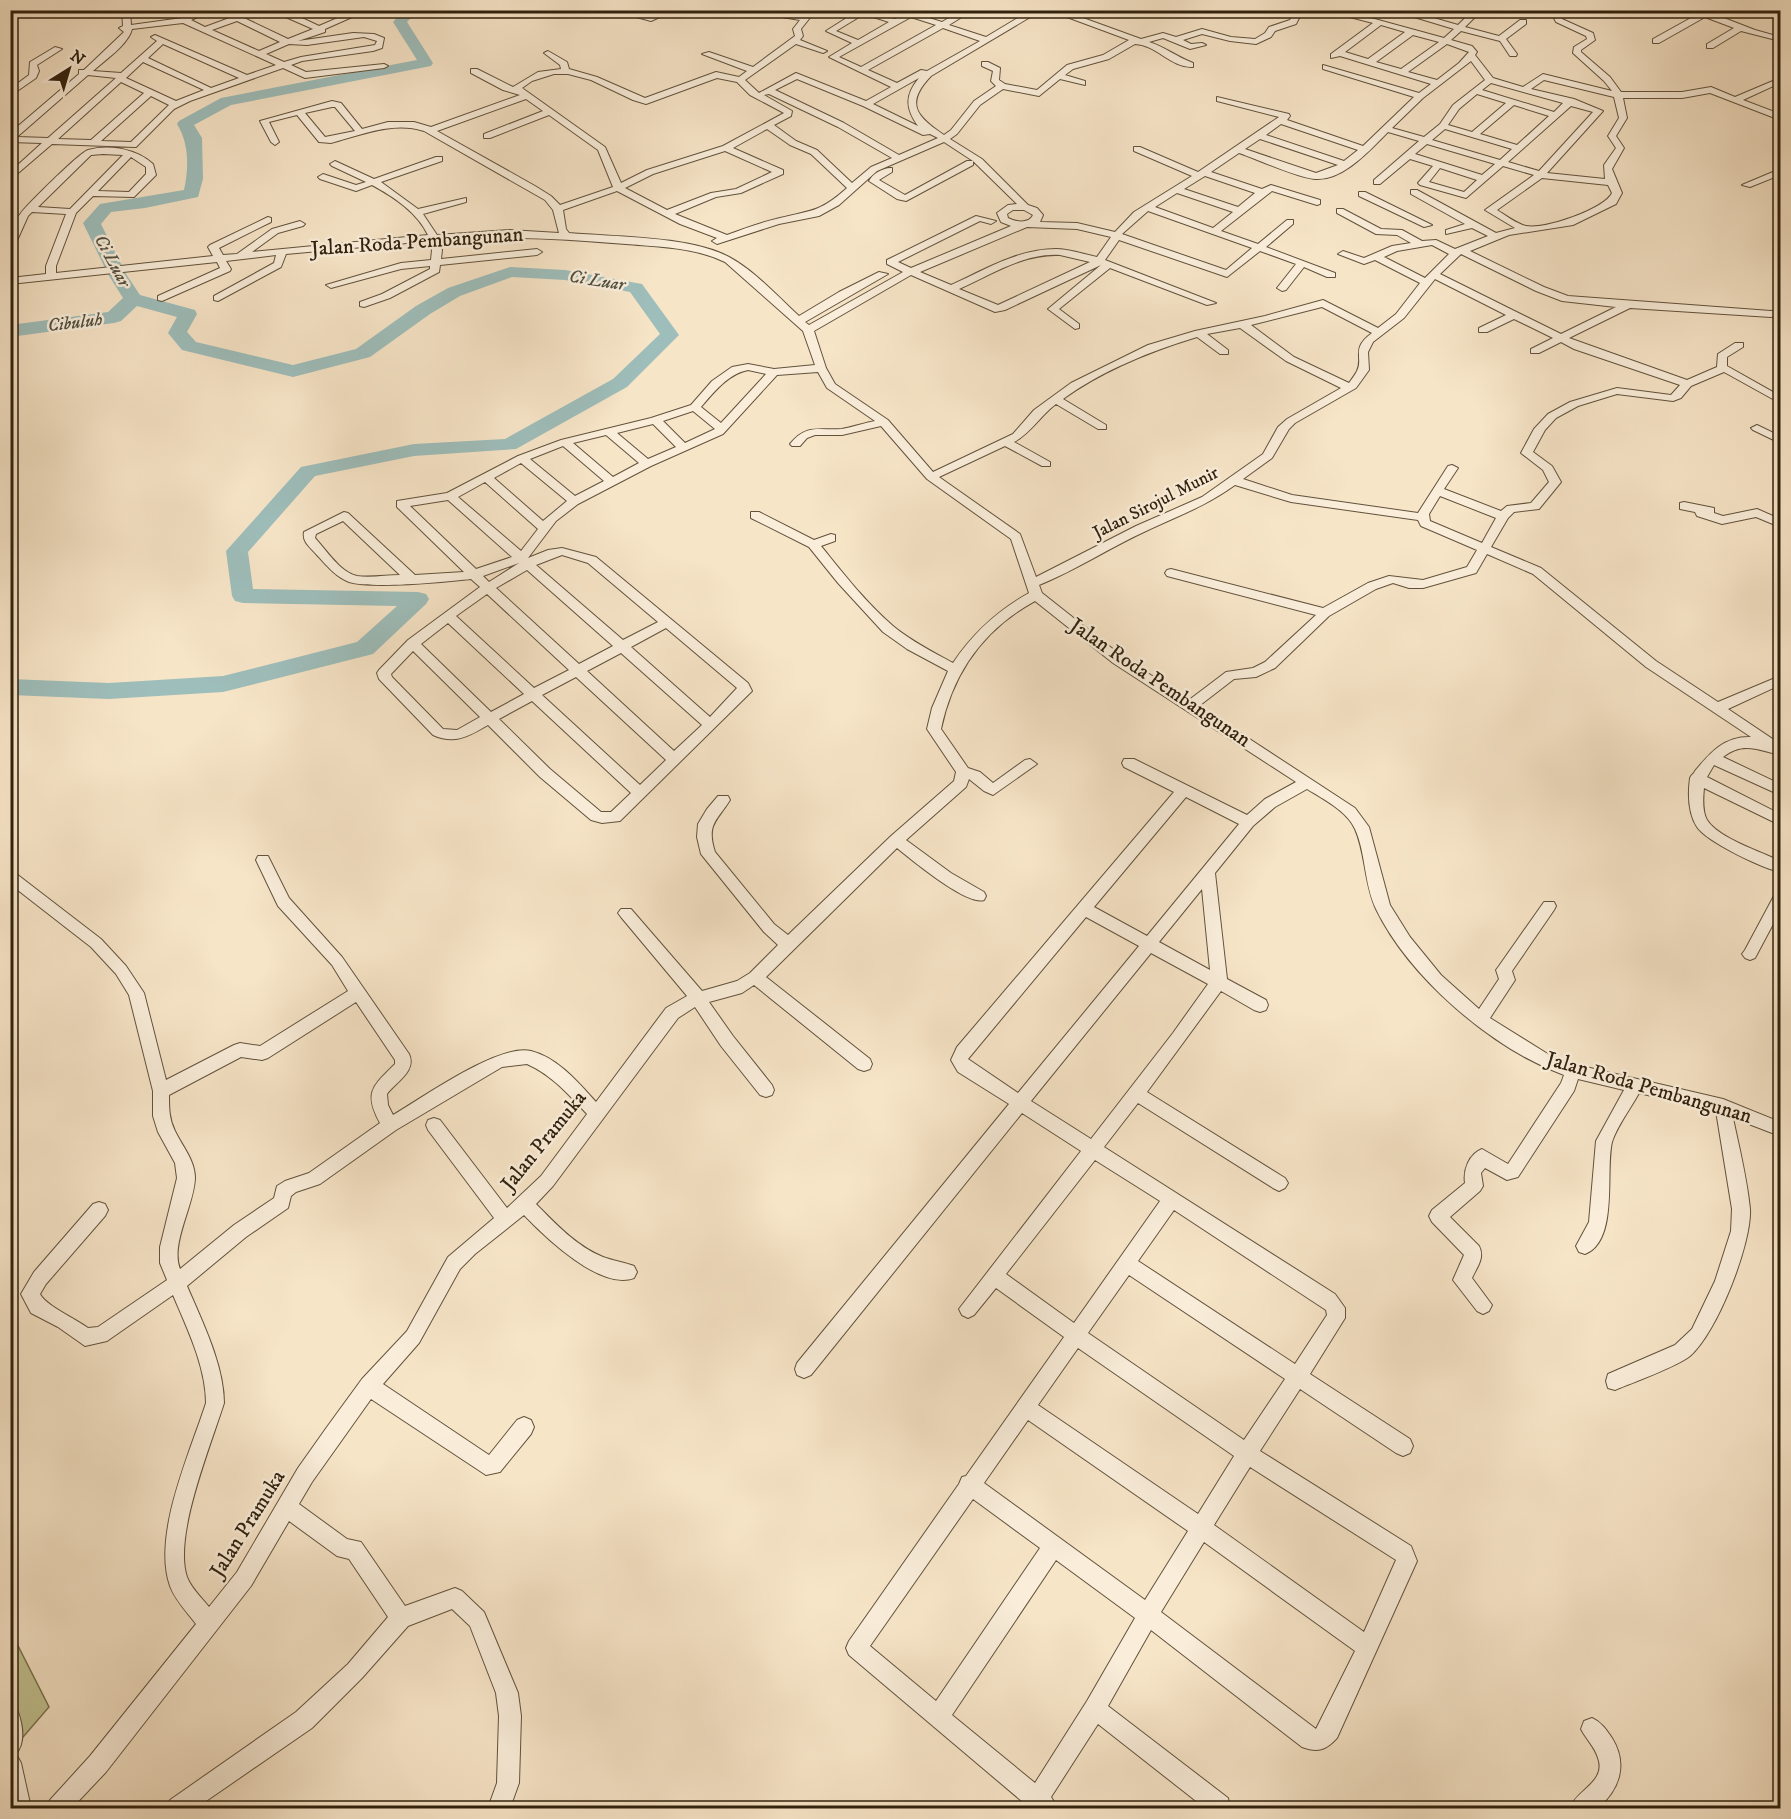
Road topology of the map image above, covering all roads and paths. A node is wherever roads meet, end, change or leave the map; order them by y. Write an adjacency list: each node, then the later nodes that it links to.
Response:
1 (126, 10): 33 (street)
2 (209, 10): 26 (street)
3 (260, 10): 24 (street)
4 (335, 10): 32 (street)
5 (364, 10): 32 (street)
6 (615, 10): 7 (street)
7 (671, 10)
8 (812, 10): 25 (street)
9 (840, 10): 29 (street)
10 (969, 10): 31 (street)
11 (1024, 10): 40 (street)
12 (1038, 10): 40 (street)
13 (1052, 10): 47 (street)
14 (1299, 10): 44 (street)
15 (1354, 10): 30 (street)
16 (1395, 10): 35 (street)
17 (1478, 10): 35 (street)
18 (1554, 10): 93 (street)
19 (860, 11): 27 (street); 29 (street)
20 (1703, 11): 34 (street); 46 (street)
21 (282, 12): 37 (street)
22 (913, 12): 27 (street); 31 (street)
23 (779, 14): 25 (street)
24 (237, 18): 36 (street); 49 (street)
25 (804, 19): 45 (street)
26 (184, 20): 33 (street); 36 (street)
27 (897, 22): 50 (street)
28 (1523, 22): 41 (street)
29 (842, 23): 50 (street)
30 (1379, 23): 38 (street); 61 (street)
31 (943, 25): 40 (street); 70 (street)
32 (356, 26): 37 (street); 49 (street); 64 (street)
33 (126, 27): 72 (street)
34 (1741, 27): 42 (street); 52 (street)
35 (1462, 28): 41 (street); 48 (street)
36 (204, 30): 58 (street)
37 (322, 30): 49 (street)
38 (1411, 32): 48 (street); 61 (street)
39 (154, 36): 43 (street)
40 (982, 39): 75 (street)
41 (1501, 39): 57 (street)
42 (1780, 39)
43 (164, 40): 60 (street); 80 (street)
44 (1176, 40): 47 (street); 51 (street)
45 (795, 41): 54 (street); 69 (street)
46 (1656, 41)
47 (1136, 42): 63 (street); 77 (street)
48 (1445, 42): 59 (street); 73 (street)
49 (288, 43): 58 (street)
50 (858, 44): 70 (street)
51 (1202, 45)
52 (1710, 46)
53 (58, 49): 92 (street)
54 (823, 51)
55 (548, 53): 67 (street)
56 (706, 54): 69 (street)
57 (1513, 54)
58 (257, 55): 64 (street)
59 (1471, 56): 68 (street); 79 (street)
60 (143, 59): 78 (street); 90 (street)
61 (1370, 62): 73 (street)
62 (985, 64): 86 (street)
63 (1190, 64)
64 (283, 66): 65 (street); 80 (street)
65 (384, 66)
66 (1326, 67): 95 (street)
67 (565, 69): 81 (street); 88 (street)
68 (1456, 69): 74 (street); 84 (street)
69 (753, 70): 81 (street)
70 (862, 70): 85 (street)
71 (474, 71): 88 (street)
72 (84, 72): 78 (street); 113 (street); 119 (street)
73 (1402, 72): 84 (street)
74 (1466, 72)
75 (925, 73): 85 (street); 118 (street)
76 (1476, 74): 79 (street)
77 (1058, 76): 83 (street); 86 (street)
78 (123, 77): 91 (street); 121 (street)
79 (1488, 78): 87 (street); 89 (street)
80 (248, 79): 90 (street)
81 (740, 80): 109 (street)
82 (1780, 80): 97 (street)
83 (1082, 83)
84 (1437, 83): 95 (street)
85 (896, 86): 101 (street)
86 (1002, 86): 118 (street)
87 (1525, 89): 93 (street); 98 (street)
88 (516, 90): 94 (street)
89 (1476, 91): 99 (street); 110 (street)
90 (212, 92): 100 (street)
91 (149, 93): 100 (street); 122 (street)
92 (10, 94)
93 (1618, 95): 97 (street); 150 (street)
94 (525, 96): 105 (street); 111 (street)
95 (1420, 96): 112 (street)
96 (1220, 99): 108 (street)
97 (1737, 99): 103 (street)
98 (1571, 101): 106 (street); 144 (street)
99 (1512, 102): 106 (street); 116 (street)
100 (175, 104): 122 (street)
101 (866, 104): 118 (street); 135 (street)
102 (1780, 105): 103 (street)
103 (1767, 111): 107 (street)
104 (299, 112): 114 (street); 114 (street); 123 (street)
105 (549, 112): 117 (street); 153 (street)
106 (1555, 116): 126 (street)
107 (1780, 117)
108 (1279, 120): 115 (street); 129 (street)
109 (769, 126): 124 (street); 152 (street)
110 (1443, 126): 116 (street); 120 (street)
111 (434, 129)
112 (1387, 129): 120 (street); 129 (street)
113 (10, 132)
114 (360, 132): 127 (street)
115 (1258, 135): 130 (street); 140 (street)
116 (1474, 135): 126 (street)
117 (487, 136)
118 (941, 137): 125 (street); 131 (street)
119 (10, 139): 121 (street)
120 (1425, 140): 134 (street); 138 (street)
121 (52, 141): 122 (street); 145 (street)
122 (94, 142)
123 (275, 142)
124 (726, 148): 153 (street); 171 (street)
125 (958, 148): 137 (street); 158 (street)
126 (1519, 148): 138 (street)
127 (463, 149): 136 (street); 165 (street)
128 (1137, 149): 143 (street)
129 (1364, 149): 140 (street)
130 (1238, 150): 140 (street); 143 (street)
131 (915, 152): 135 (street); 137 (street)
132 (426, 153): 136 (street)
133 (129, 154): 157 (street); 157 (street); 164 (street)
134 (1408, 155): 141 (street); 148 (street)
135 (898, 158): 152 (street)
136 (439, 159): 149 (street)
137 (970, 163): 158 (street)
138 (1502, 163): 144 (street); 147 (street)
139 (335, 164): 149 (street)
140 (1345, 164)
141 (1438, 165): 147 (street); 147 (street)
142 (1780, 172): 151 (street)
143 (1199, 174): 154 (street); 155 (street)
144 (1540, 175): 150 (street); 181 (street)
145 (10, 177)
146 (323, 177): 149 (street)
147 (1484, 179)
148 (1377, 182)
149 (374, 183): 170 (street)
150 (1611, 183): 181 (street)
151 (1747, 185)
152 (851, 187): 189 (street)
153 (618, 188): 165 (street); 171 (street)
154 (1174, 189): 163 (street); 167 (street)
155 (1262, 192): 161 (street); 167 (street)
156 (1414, 192): 173 (street)
157 (89, 193): 169 (street)
158 (1006, 194): 162 (street); 166 (street)
159 (1362, 194): 173 (street)
160 (463, 200): 170 (street)
161 (1317, 202)
162 (1026, 207): 166 (street); 172 (street)
163 (1148, 208): 182 (street); 183 (street)
164 (30, 209): 169 (street); 176 (street)
165 (558, 209): 186 (street)
166 (1007, 210): 179 (street); 204 (street)
167 (1240, 210): 182 (street)
168 (1340, 211): 184 (street)
169 (72, 212): 206 (street)
170 (418, 212): 188 (street)
171 (668, 213): 189 (street)
172 (1038, 215): 177 (street); 179 (street)
173 (1425, 216): 180 (street); 184 (street)
174 (268, 220): 200 (street)
175 (1290, 222): 192 (street)
176 (15, 223): 191 (street)
177 (1079, 223): 179 (street); 183 (street)
178 (300, 224): 198 (street)
179 (1025, 224): 205 (street)
180 (1472, 225): 185 (street); 187 (street)
181 (1524, 229): 187 (street)
182 (1215, 231): 192 (street)
183 (1120, 232): 192 (street); 202 (street)
184 (1399, 232): 190 (street)
185 (1449, 232)
186 (566, 236): 188 (street, Jalan Roda Pembangunan); 193 (street, Jalan Roda Pembangunan)
187 (1494, 236): 194 (street)
188 (435, 237): 195 (street, Jalan Roda Pembangunan); 201 (street)
189 (724, 237): 193 (street)
190 (1420, 244): 194 (street); 199 (street)
191 (10, 245)
192 (1261, 247): 203 (street)
193 (701, 249): 223 (street, Jalan Roda Pembangunan)
194 (1458, 251): 208 (street); 218 (street)
195 (282, 252): 198 (street, Jalan Roda Pembangunan); 215 (street)
196 (537, 252): 201 (street)
197 (1343, 254): 199 (street)
198 (240, 256): 200 (street, Jalan Roda Pembangunan)
199 (1376, 257): 208 (street)
200 (221, 258): 206 (street, Jalan Roda Pembangunan); 214 (street)
201 (437, 262): 210 (street); 217 (street)
202 (1104, 263): 212 (street); 213 (street); 216 (street); 219 (street)
203 (1302, 263): 207 (street); 211 (street)
204 (899, 267): 205 (street); 223 (street)
205 (910, 272): 212 (street); 223 (street)
206 (51, 276): 209 (street, Jalan Roda Pembangunan)
207 (1331, 276)
208 (1429, 278): 221 (street); 226 (street)
209 (10, 281)
210 (331, 285)
211 (1282, 288)
212 (949, 290): 213 (street)
213 (1028, 295): 219 (street)
214 (162, 297)
215 (218, 298)
216 (1211, 303)
217 (364, 304)
218 (1632, 304): 220 (street); 228 (street)
219 (1053, 309): 224 (street)
220 (1780, 312)
221 (1514, 315): 225 (street); 228 (street)
222 (1242, 324): 226 (street); 227 (street); 236 (street)
223 (804, 326): 232 (street)
224 (1076, 326)
225 (1483, 330)
226 (1378, 332): 236 (street)
227 (1199, 333): 231 (street); 237 (street)
228 (1559, 339): 230 (street); 235 (street)
229 (1739, 345): 233 (street)
230 (1535, 351)
231 (1224, 352)
232 (821, 368): 234 (street); 241 (street)
233 (1722, 369): 235 (street); 238 (street)
234 (774, 372): 239 (street); 244 (street)
235 (1687, 384): 264 (street)
236 (1350, 388): 257 (street, Jalan Sirojul Munir)
237 (1055, 399): 242 (street); 247 (street)
238 (1780, 400)
239 (695, 407): 240 (street); 244 (street)
240 (655, 420): 245 (street); 250 (street)
241 (884, 422): 249 (street); 256 (street)
242 (1102, 427)
243 (1756, 428): 246 (street)
244 (722, 429): 250 (street)
245 (607, 430): 248 (street); 252 (street)
246 (1780, 440)
247 (1004, 441): 253 (street); 256 (street)
248 (565, 442): 251 (street); 258 (street)
249 (796, 444)
250 (684, 448): 252 (street)
251 (522, 458): 255 (street); 261 (street)
252 (647, 464): 258 (street)
253 (1046, 464)
254 (1452, 468): 259 (street)
255 (486, 477): 260 (street); 267 (street)
256 (931, 477): 276 (street)
257 (1236, 481): 265 (street); 276 (street, Jalan Sirojul Munir)
258 (612, 482): 261 (street)
259 (1438, 491): 264 (street); 265 (street)
260 (450, 496): 271 (street); 273 (street)
261 (574, 501): 267 (street)
262 (1684, 506): 266 (street)
263 (755, 515): 269 (street)
264 (1503, 516): 270 (street)
265 (1422, 517): 270 (street)
266 (1780, 523)
267 (544, 528): 271 (street)
268 (831, 538): 269 (street)
269 (813, 544): 283 (street)
270 (1486, 549): 277 (street); 287 (street)
271 (526, 561): 273 (street); 275 (street); 279 (street); 281 (street)
272 (1171, 573): 277 (street)
273 (475, 574): 274 (street); 275 (street)
274 (412, 579): 274 (street)
275 (488, 588): 278 (street); 282 (street)
276 (1034, 589): 283 (street); 286 (street, Jalan Roda Pembangunan)
277 (1324, 613): 286 (street)
278 (449, 617): 280 (street); 285 (street)
279 (665, 623): 281 (street); 289 (street)
280 (413, 643): 288 (street); 288 (street)
281 (620, 647): 282 (street); 289 (street)
282 (577, 670): 285 (street); 292 (street)
283 (956, 670): 295 (street)
284 (1780, 680): 287 (street)
285 (534, 693): 288 (street); 300 (street)
286 (1190, 705): 297 (street, Jalan Roda Pembangunan)
287 (1718, 708): 290 (street)
288 (489, 717): 300 (street)
289 (710, 724): 292 (street)
290 (1777, 747): 291 (street)
291 (1713, 758): 296 (street); 299 (street)
292 (675, 760): 300 (street)
293 (1130, 762): 298 (street)
294 (1030, 764): 295 (street)
295 (963, 772): 304 (street, Jalan Pramuka)
296 (1697, 778): 302 (street); 306 (street)
297 (1307, 782): 303 (street); 322 (street, Jalan Roda Pembangunan)
298 (1184, 790): 303 (street); 312 (street)
299 (1780, 790)
300 (641, 794)
301 (723, 800): 314 (street)
302 (1780, 820)
303 (1248, 822): 307 (street)
304 (896, 840): 309 (street); 314 (street, Jalan Pramuka)
305 (263, 860): 319 (street)
306 (1780, 867)
307 (1208, 872): 315 (street); 318 (street)
308 (10, 876): 327 (street)
309 (979, 896)
310 (1780, 898): 316 (street)
311 (1549, 906): 322 (street)
312 (1085, 909): 315 (street); 329 (street)
313 (626, 914): 320 (street)
314 (788, 944): 317 (street, Jalan Pramuka)
315 (1150, 944): 318 (street); 329 (street)
316 (1750, 954)
317 (755, 977): 320 (street, Jalan Pramuka); 323 (street)
318 (1219, 981): 321 (street); 328 (street)
319 (359, 992): 327 (street); 332 (street)
320 (697, 997): 326 (street); 331 (street, Jalan Pramuka)
321 (1260, 1005)
322 (1480, 1020): 324 (street, Jalan Roda Pembangunan)
323 (864, 1064)
324 (1573, 1071): 325 (street, Jalan Roda Pembangunan); 346 (street)
325 (1635, 1085): 330 (street, Jalan Roda Pembangunan); 341 (street)
326 (766, 1090)
327 (161, 1091): 345 (street)
328 (1135, 1093): 335 (street); 336 (street)
329 (1020, 1102): 335 (street); 349 (street)
330 (1724, 1106): 334 (street, Jalan Roda Pembangunan); 351 (street)
331 (597, 1114): 332 (street); 338 (street, Jalan Pramuka)
332 (390, 1125): 345 (street)
333 (434, 1125): 340 (street)
334 (1780, 1129)
335 (1092, 1148): 337 (street); 344 (street)
336 (1279, 1183)
337 (1171, 1200): 342 (street); 350 (street)
338 (525, 1204): 340 (street, Jalan Pramuka); 343 (street)
339 (99, 1210): 345 (street)
340 (506, 1220): 352 (street, Jalan Pramuka)
341 (1585, 1246)
342 (1126, 1264): 348 (street); 350 (street)
343 (628, 1272)
344 (994, 1276): 347 (street); 348 (street)
345 (176, 1284): 363 (street)
346 (1483, 1305)
347 (968, 1309)
348 (1075, 1335): 353 (street); 356 (street)
349 (804, 1369)
350 (1298, 1378): 355 (street); 356 (street)
351 (1615, 1381)
352 (369, 1386): 354 (street); 358 (street, Jalan Pramuka)
353 (1025, 1407): 357 (street); 359 (street)
354 (524, 1427)
355 (1403, 1446)
356 (1247, 1453): 359 (street); 364 (street)
357 (969, 1484): 360 (street); 366 (street)
358 (287, 1508): 362 (street); 363 (street, Jalan Pramuka)
359 (1202, 1528): 361 (street); 364 (street)
360 (1053, 1547): 361 (street); 366 (street)
361 (1148, 1615): 364 (street); 365 (street)
362 (401, 1618): 375 (street); 376 (street)
363 (208, 1624): 374 (street, Jalan Pramuka)
364 (1367, 1647)
365 (1095, 1708): 371 (street); 372 (street)
366 (939, 1716): 371 (street)
367 (10, 1720): 369 (street)
368 (1592, 1729): 377 (street)
369 (10, 1746)
370 (10, 1763): 373 (street)
371 (1042, 1804)
372 (1220, 1806)
373 (20, 1809)
374 (58, 1809)
375 (178, 1809)
376 (499, 1809)
377 (1581, 1809)

